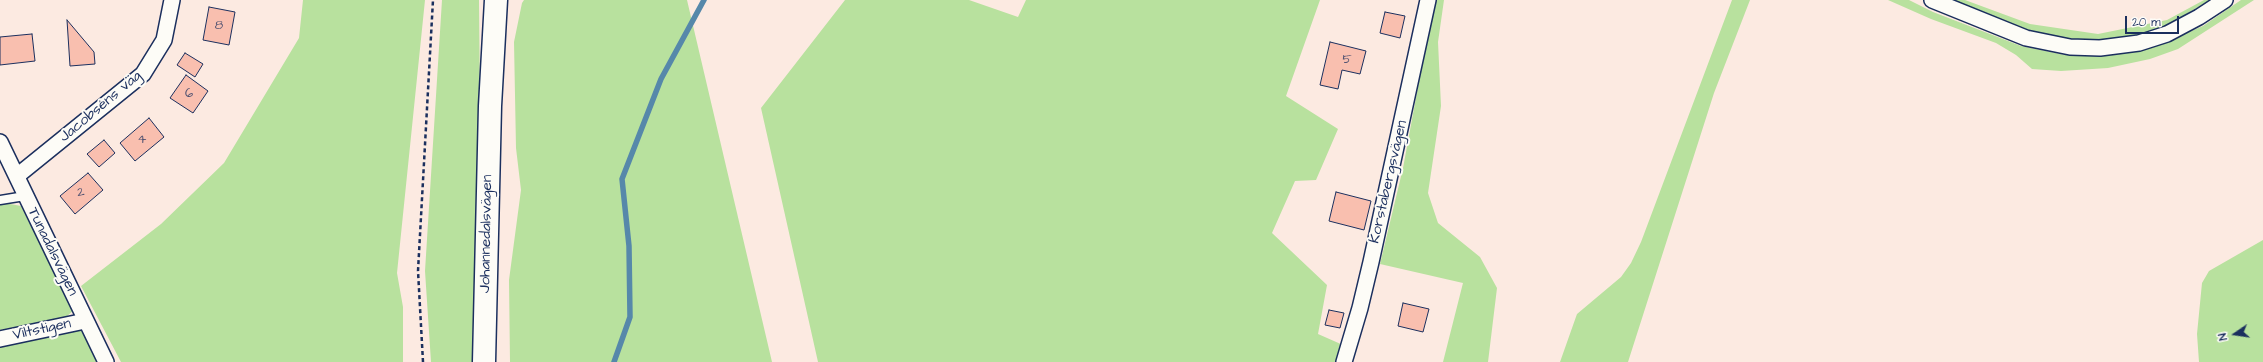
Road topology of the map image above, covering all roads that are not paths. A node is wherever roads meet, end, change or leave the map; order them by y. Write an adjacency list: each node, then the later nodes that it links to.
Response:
1 (172, 0): 9 (street, Jacobséns väg)
2 (488, 0): 7 (main road, Johannedalsvägen)
3 (496, 0): 7 (main road, Johannedalsvägen)
4 (1428, 0): 16 (street, Korstabergsvägen)
5 (1932, 0): 6 (street)
6 (2225, 0)
7 (490, 106): 15 (main road, Johannedalsvägen)
8 (0, 142): 9 (street, Tunadalsvägen)
9 (17, 176): 10 (street, Tunadalsvägen)
10 (26, 196): 11 (lane); 12 (street, Tunadalsvägen)
11 (0, 200)
12 (85, 321): 13 (street, Viltstigen); 14 (street, Tunadalsvägen)
13 (0, 339)
14 (106, 362)
15 (484, 362)
16 (1344, 362)

